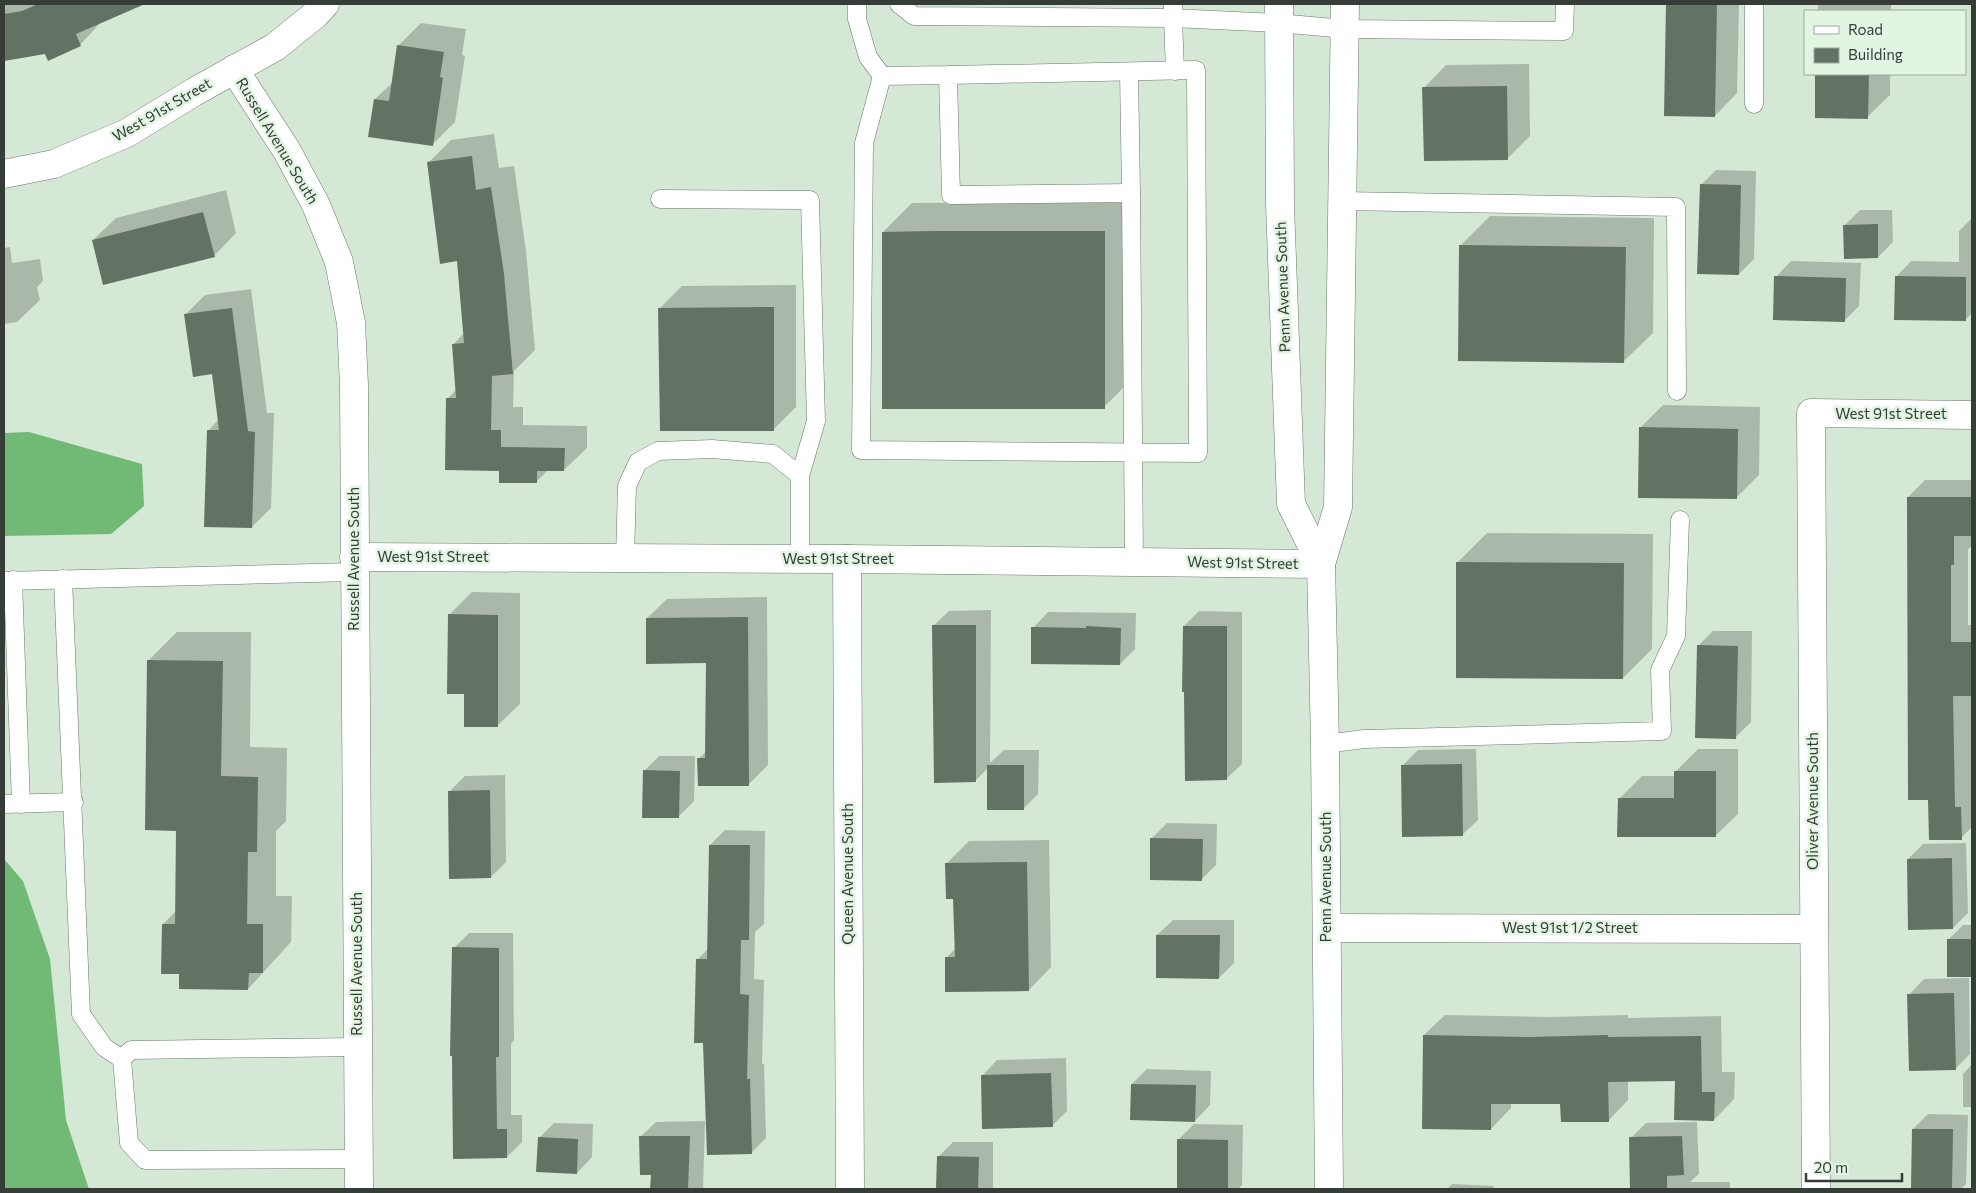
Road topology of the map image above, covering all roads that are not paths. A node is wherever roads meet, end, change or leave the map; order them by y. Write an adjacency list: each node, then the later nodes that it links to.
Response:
1 (325, 4): 9 (street, Russell Avenue South)
2 (857, 4): 13 (lane)
3 (899, 4): 6 (lane)
4 (1565, 4): 8 (lane)
5 (1754, 4): 14 (lane)
6 (1173, 11): 7 (lane); 10 (lane)
7 (1279, 13): 8 (lane); 30 (street, Penn Avenue South)
8 (1345, 16): 18 (street, Penn Avenue South)
9 (234, 69): 15 (street, West 91st Street); 29 (street, Russell Avenue South)
10 (1175, 71): 11 (lane); 22 (lane)
11 (1129, 72): 12 (lane); 16 (lane)
12 (948, 75): 13 (lane); 16 (lane)
13 (882, 76): 22 (lane)
14 (1754, 104)
15 (4, 174)
16 (1131, 193): 22 (lane)
17 (660, 199): 23 (lane)
18 (1343, 201): 19 (lane); 30 (street, Penn Avenue South)
19 (1677, 391)
20 (1811, 413): 21 (street, West 91st Street); 37 (street, Oliver Avenue South)
21 (1972, 415)
22 (1134, 451): 28 (lane)
23 (800, 476): 25 (lane); 26 (lane)
24 (1680, 520): 33 (lane)
25 (625, 558): 26 (street, West 91st Street); 29 (street, West 91st Street)
26 (800, 559): 27 (street, West 91st Street)
27 (846, 559): 28 (street, West 91st Street); 42 (street, Queen Avenue South)
28 (1134, 562): 30 (street, West 91st Street)
29 (354, 564): 31 (lane); 38 (street, Russell Avenue South)
30 (1321, 564): 33 (street, Penn Avenue South)
31 (63, 579): 32 (lane); 34 (lane)
32 (8, 580): 35 (lane)
33 (1325, 744): 36 (street, Penn Avenue South)
34 (74, 802): 35 (lane); 39 (lane)
35 (12, 804)
36 (1327, 928): 37 (street, West 91st 1/2 Street); 43 (street, Penn Avenue South)
37 (1814, 929): 44 (street, Oliver Avenue South)
38 (358, 1047): 39 (lane); 40 (street, Russell Avenue South)
39 (122, 1058): 40 (lane)
40 (359, 1159): 41 (street, Russell Avenue South)
41 (359, 1189)
42 (850, 1189)
43 (1329, 1189)
44 (1816, 1189)

